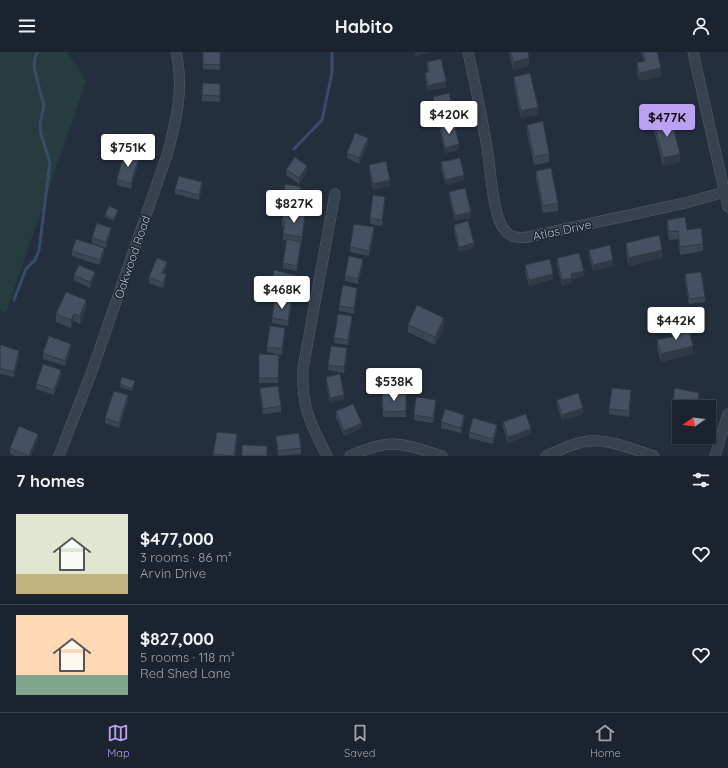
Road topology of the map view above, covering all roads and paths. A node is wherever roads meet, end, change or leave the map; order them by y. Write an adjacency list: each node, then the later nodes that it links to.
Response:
1 (176, 52): 8 (street, Oakwood Road)
2 (468, 52): 4 (street, Atlas Drive)
3 (693, 52): 4 (street)
4 (726, 192): 6 (street)
5 (335, 194): 9 (street)
6 (728, 208)
7 (728, 414): 14 (street)
8 (59, 456)
9 (327, 456)
10 (350, 456): 11 (street)
11 (442, 456)
12 (546, 456): 13 (street)
13 (654, 456)
14 (715, 456)

